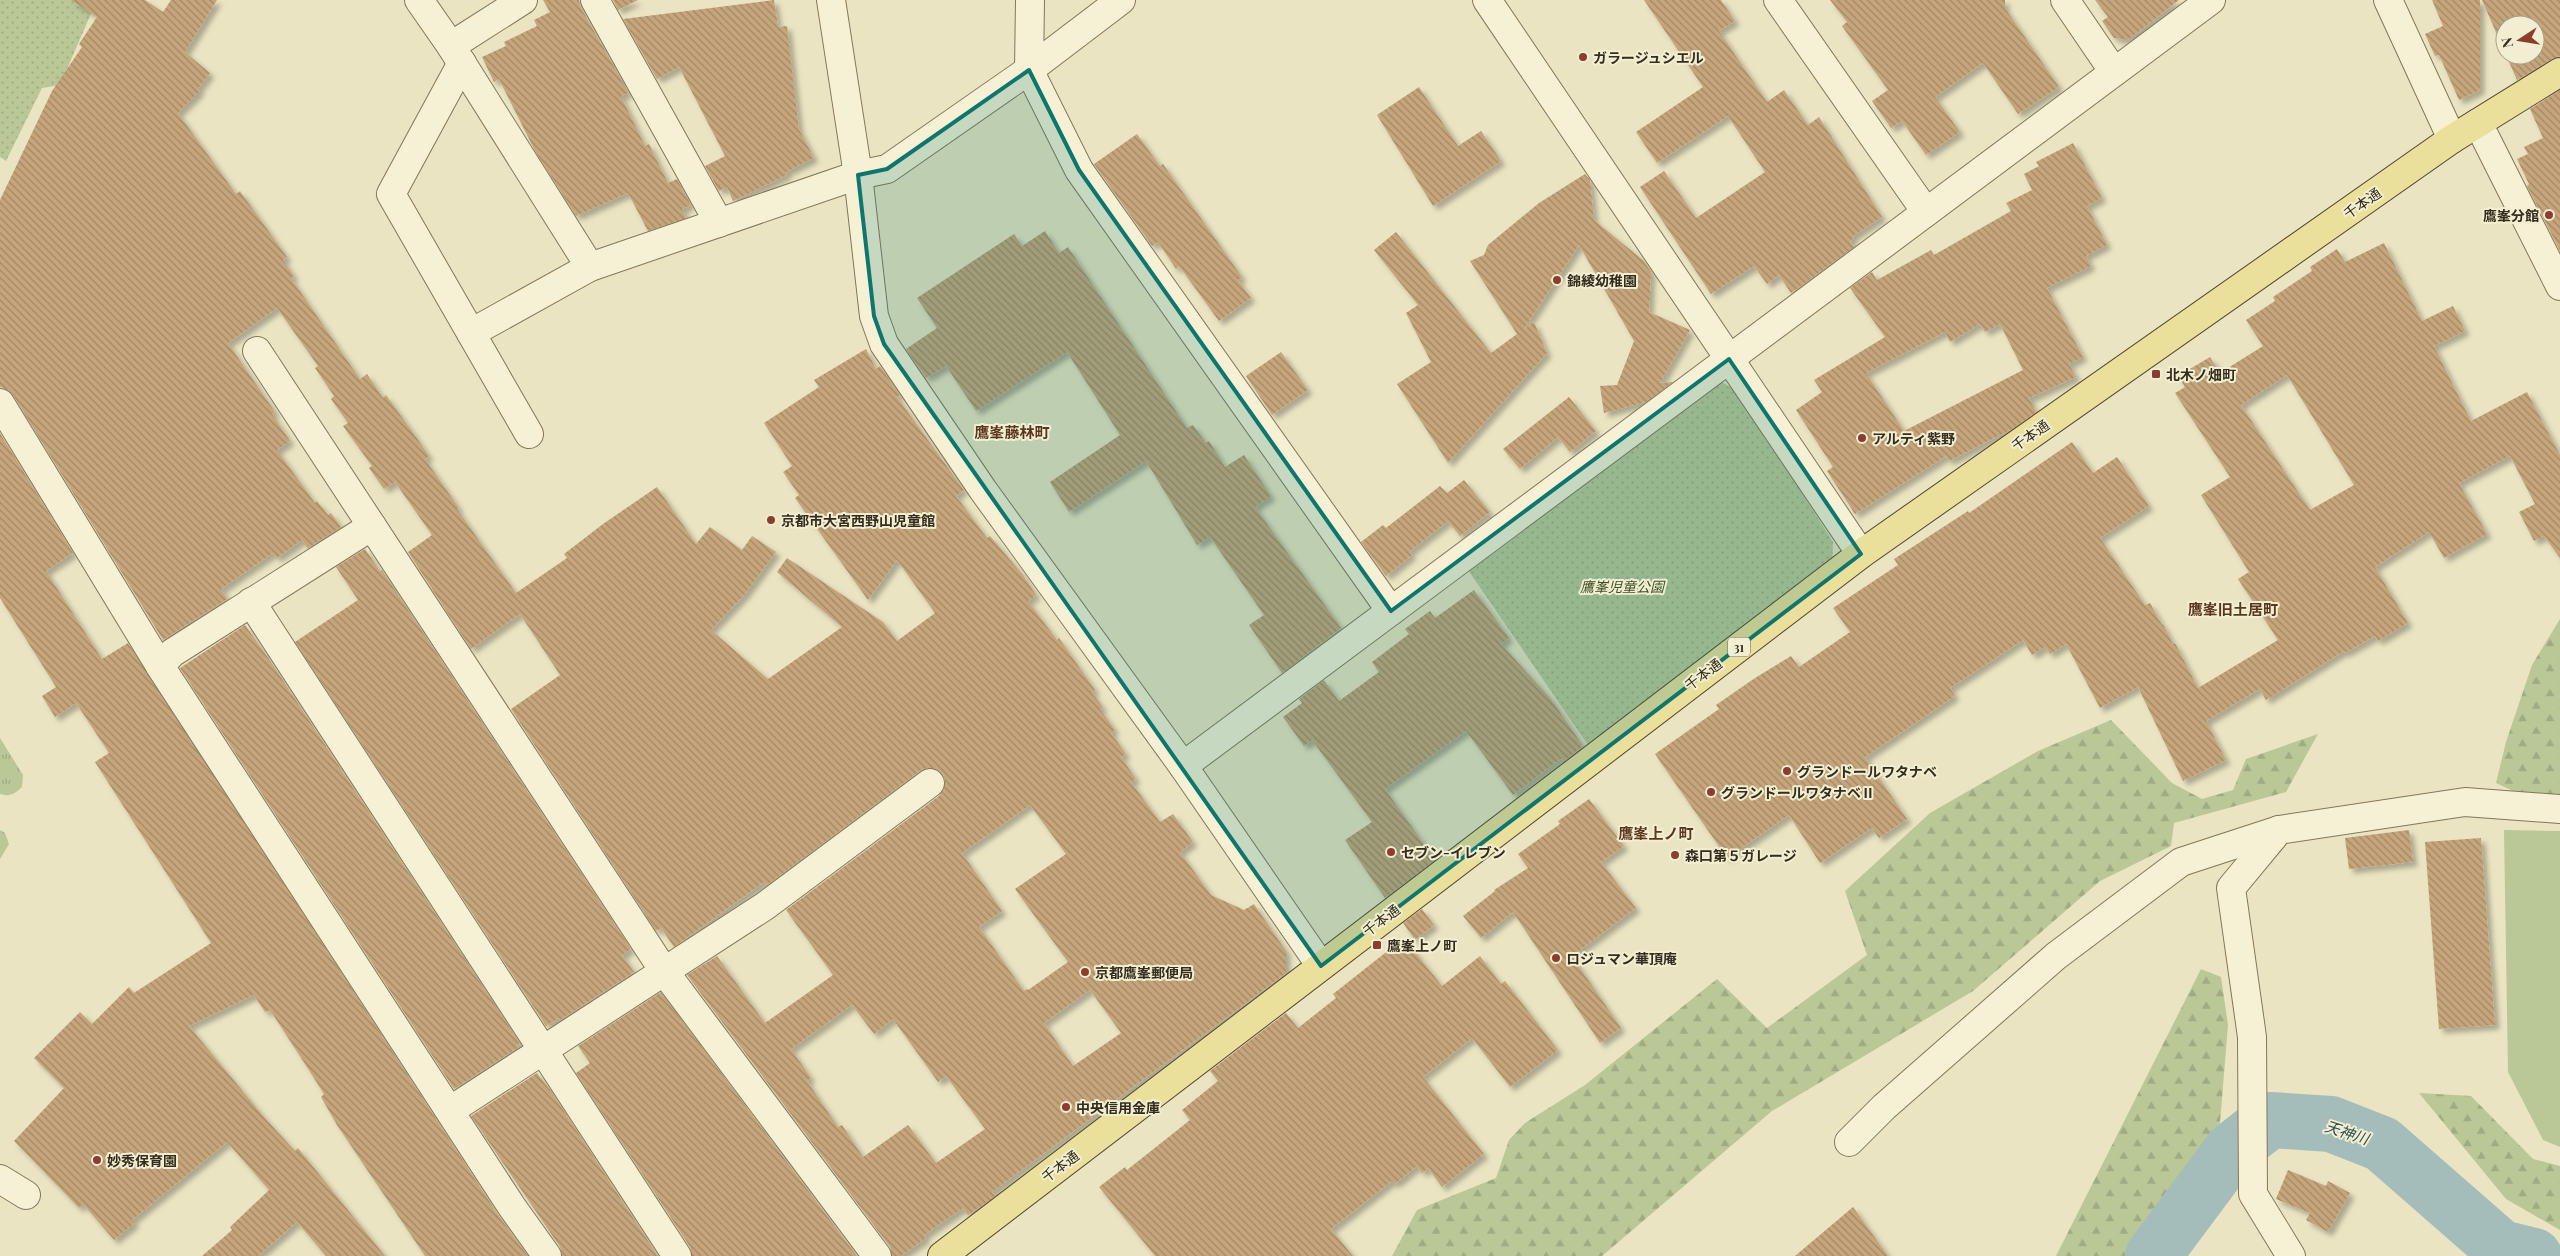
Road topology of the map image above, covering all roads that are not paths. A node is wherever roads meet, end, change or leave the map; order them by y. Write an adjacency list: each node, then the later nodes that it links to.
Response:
1 (419, 0): 12 (street)
2 (524, 0): 12 (street)
3 (595, 0): 20 (street)
4 (831, 0): 18 (street)
5 (1030, 0): 13 (street)
6 (1121, 0): 13 (street)
7 (1487, 0): 25 (street)
8 (1778, 0): 19 (street)
9 (2065, 0): 14 (street)
10 (2211, 0): 14 (street)
11 (2388, 0): 17 (street)
12 (456, 54): 21 (street); 23 (street)
13 (1029, 70): 18 (street); 31 (street)
14 (2114, 72): 19 (street)
15 (2560, 72): 16 (main road, 千本通 / 31)
16 (2478, 123): 17 (main road, 千本通 / 31); 22 (street)
17 (2452, 139): 29 (main road, 千本通 / 31)
18 (858, 175): 20 (street); 33 (street)
19 (1926, 212): 25 (street)
20 (719, 223): 21 (street)
21 (590, 267): 23 (street)
22 (2560, 286)
23 (471, 333): 27 (street)
24 (257, 351): 28 (street)
25 (1729, 359): 29 (street); 31 (street)
26 (0, 403): 32 (street)
27 (529, 434)
28 (372, 526): 30 (street); 38 (street)
29 (1861, 554): 37 (main road, 千本通 / 31)
30 (251, 602): 32 (street); 39 (street)
31 (1391, 611): 33 (street)
32 (160, 666): 40 (street)
33 (1183, 766): 37 (street)
34 (930, 784): 38 (street)
35 (2560, 809): 36 (street)
36 (2279, 830): 41 (street); 48 (street)
37 (1321, 966): 47 (main road, 千本通 / 31)
38 (664, 971): 39 (street); 46 (street)
39 (543, 1050): 40 (street); 45 (street)
40 (451, 1110): 44 (street)
41 (1849, 1142)
42 (0, 1179): 43 (street)
43 (26, 1195)
44 (548, 1256)
45 (677, 1256)
46 (877, 1256)
47 (942, 1256)
48 (2291, 1256)

